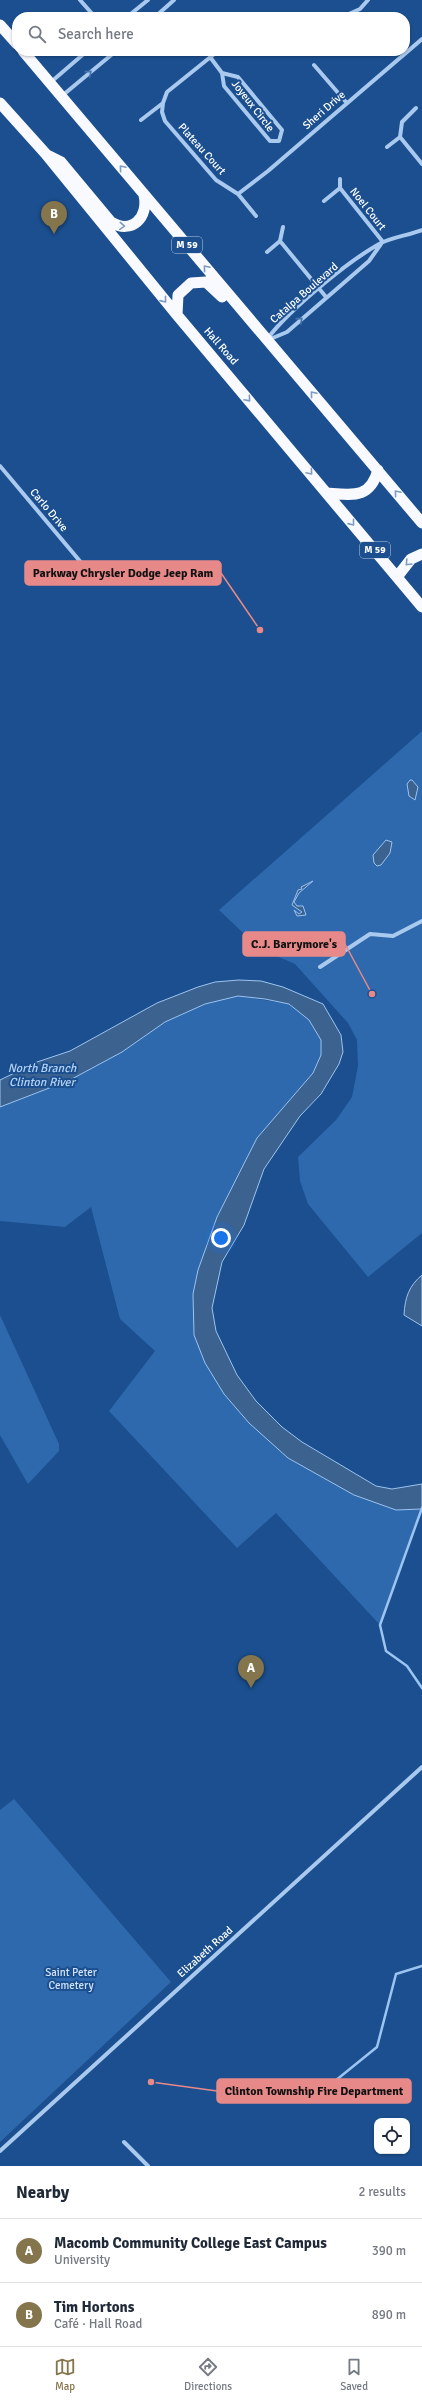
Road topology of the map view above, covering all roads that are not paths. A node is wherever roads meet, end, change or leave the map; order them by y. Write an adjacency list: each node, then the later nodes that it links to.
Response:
1 (80, 0): 5 (street)
2 (148, 0): 6 (street)
3 (174, 0): 7 (street)
4 (368, 0): 8 (street)
5 (91, 12)
6 (133, 12)
7 (161, 12)
8 (353, 12)
9 (0, 25): 10 (highway)
10 (12, 38)
11 (422, 39): 12 (street, Sheri Drive)
12 (410, 49)
13 (27, 56): 21 (highway, M 59)
14 (81, 56): 21 (street)
15 (110, 56): 22 (street, one-way to 15)
16 (212, 56): 18 (street)
17 (401, 56): 23 (street, Sheri Drive)
18 (210, 58): 20 (street, Joyeux Circle); 25 (street)
19 (314, 65): 23 (street)
20 (222, 73): 20 (street, Joyeux Circle)
21 (50, 82): 22 (highway, M 59)
22 (62, 96): 35 (highway, M 59, one-way to 22)
23 (346, 102): 34 (street, Sheri Drive)
24 (0, 103): 30 (highway, Hall Road / M 59)
25 (163, 103): 27 (street); 34 (street, Plateau Court)
26 (416, 108): 28 (street)
27 (141, 120)
28 (400, 137): 29 (street); 31 (street)
29 (387, 147)
30 (45, 153): 35 (highway, one-way to 35); 45 (highway, Hall Road / M 59, one-way to 45)
31 (422, 164)
32 (340, 179): 33 (street, Noel Court)
33 (340, 188): 36 (street, Noel Court); 41 (street, Noel Court)
34 (238, 194): 37 (street, Plateau Court)
35 (144, 195): 46 (highway, M 59, one-way to 35)
36 (324, 201)
37 (256, 216)
38 (284, 227): 40 (street)
39 (422, 230): 41 (street, Catalpa Boulevard)
40 (280, 241): 42 (street); 43 (street)
41 (382, 242): 43 (street, Catalpa Boulevard); 44 (street, Catalpa Boulevard)
42 (267, 252)
43 (320, 289): 44 (street); 46 (street, Catalpa Boulevard)
44 (326, 297): 46 (street, Catalpa Boulevard, one-way to 44)
45 (177, 315): 46 (highway); 49 (highway, Hall Road / M 59, one-way to 49)
46 (267, 340): 48 (highway, M 59, one-way to 46)
47 (0, 466): 52 (street, Carlo Drive)
48 (378, 470): 49 (highway); 50 (highway, M 59, one-way to 48)
49 (328, 492): 53 (highway, Hall Road / M 59, one-way to 53)
50 (422, 523)
51 (422, 554): 53 (highway, one-way to 53)
52 (84, 566)
53 (397, 577): 54 (highway, Hall Road / M 59)
54 (422, 607)
55 (422, 922): 56 (street)
56 (320, 967)
57 (422, 1767): 59 (street, Elizabeth Road)
58 (124, 2142): 60 (street)
59 (0, 2151)
60 (148, 2166)

